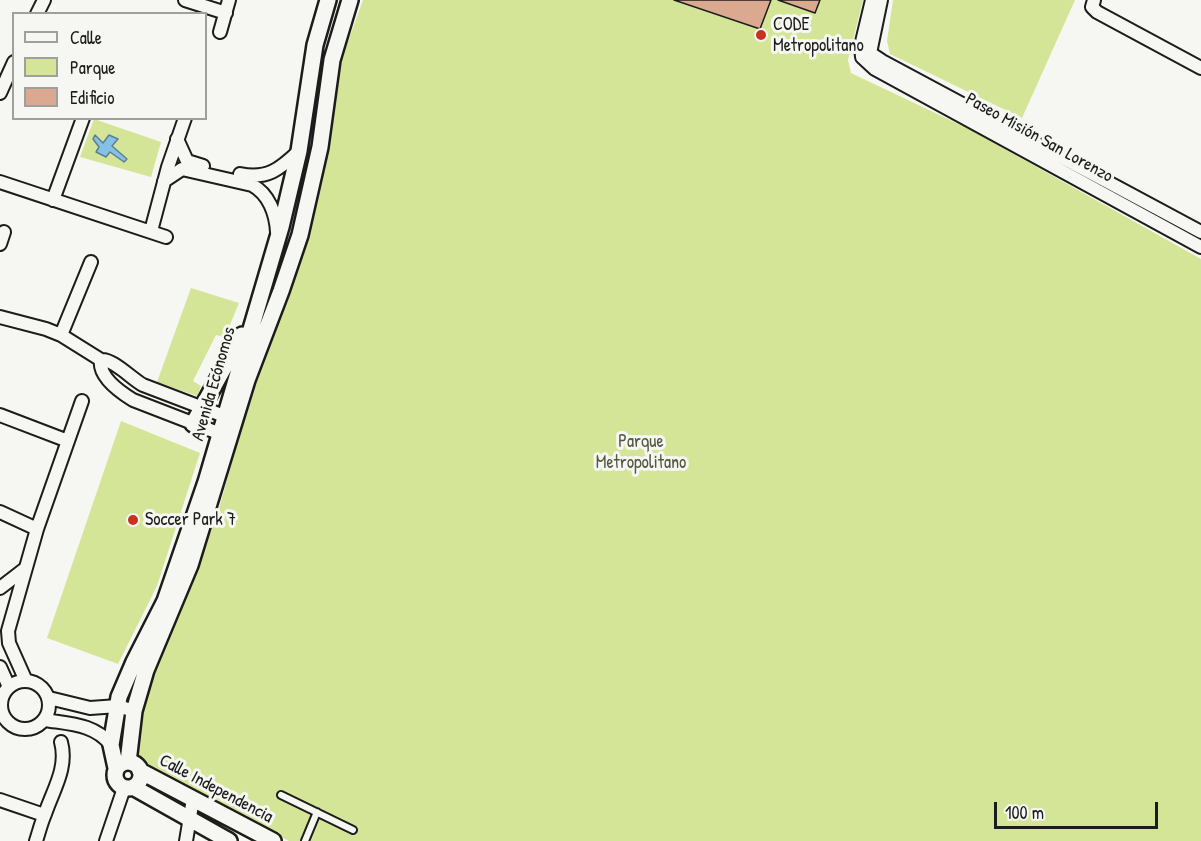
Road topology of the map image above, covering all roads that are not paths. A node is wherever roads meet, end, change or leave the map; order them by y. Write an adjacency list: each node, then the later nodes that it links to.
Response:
1 (185, 0): 8 (street)
2 (230, 0): 8 (street)
3 (328, 0): 12 (street, Avenida Ecónomos)
4 (350, 0): 14 (street, Avenida Ecónomos)
5 (872, 0): 10 (street)
6 (881, 0): 10 (street)
7 (1094, 0): 13 (street)
8 (226, 13): 9 (street)
9 (220, 32)
10 (866, 55): 24 (street, Paseo Misión San Lorenzo); 27 (street, Paseo Misión San Lorenzo)
11 (12, 66): 15 (street)
12 (310, 68): 14 (street); 19 (street, Avenida Ecónomos)
13 (1201, 68)
14 (329, 72): 30 (street, Avenida Ecónomos)
15 (0, 93)
16 (82, 120): 22 (street)
17 (184, 120): 18 (street)
18 (177, 139): 19 (street); 20 (street)
19 (299, 151): 26 (street, Avenida Ecónomos)
20 (164, 181): 23 (street); 26 (street)
21 (2, 183): 22 (street)
22 (53, 200): 23 (street)
23 (151, 231): 25 (street)
24 (1201, 232)
25 (166, 237)
26 (277, 241): 29 (street, Avenida Ecónomos)
27 (1201, 247)
28 (91, 262): 33 (street)
29 (260, 296): 30 (street); 31 (street, Avenida Ecónomos)
30 (277, 302): 38 (street, Avenida Ecónomos)
31 (255, 311): 36 (street); 38 (street, Avenida Ecónomos)
32 (0, 317): 33 (street)
33 (61, 335): 34 (street)
34 (101, 360): 36 (street); 39 (street)
35 (82, 401): 41 (street)
36 (202, 408): 38 (street); 39 (street)
37 (0, 415): 41 (street)
38 (230, 418): 40 (street, Avenida Ecónomos)
39 (193, 424): 40 (street)
40 (225, 436): 44 (street, Avenida Ecónomos)
41 (68, 441): 43 (street)
42 (0, 512): 43 (street)
43 (37, 529): 45 (street)
44 (185, 563): 51 (street, Avenida Ecónomos); 53 (street, Avenida Ecónomos)
45 (26, 568): 46 (street); 48 (street)
46 (0, 588)
47 (0, 668): 49 (street)
48 (26, 681): 49 (street); 50 (street)
49 (9, 687): 52 (street)
50 (49, 698): 51 (street); 54 (street)
51 (118, 706): 53 (street); 57 (street, Avenida Ecónomos)
52 (0, 710): 55 (street)
53 (134, 711): 58 (street, Avenida Ecónomos)
54 (45, 720): 55 (street); 57 (street)
55 (4, 726)
56 (61, 742): 64 (street)
57 (111, 745): 58 (street, Avenida Ecónomos)
58 (128, 767): 59 (street); 59 (street); 61 (street, Calle Independencia)
59 (128, 788): 65 (street); 68 (street)
60 (281, 795): 63 (lane)
61 (193, 799): 65 (street); 71 (street, Calle Independencia)
62 (0, 800): 64 (street)
63 (317, 812): 66 (lane); 72 (lane)
64 (44, 815): 67 (street)
65 (190, 820): 69 (street); 70 (street)
66 (353, 830)
67 (36, 841)
68 (106, 841)
69 (186, 841)
70 (229, 841)
71 (273, 841)
72 (305, 841)

